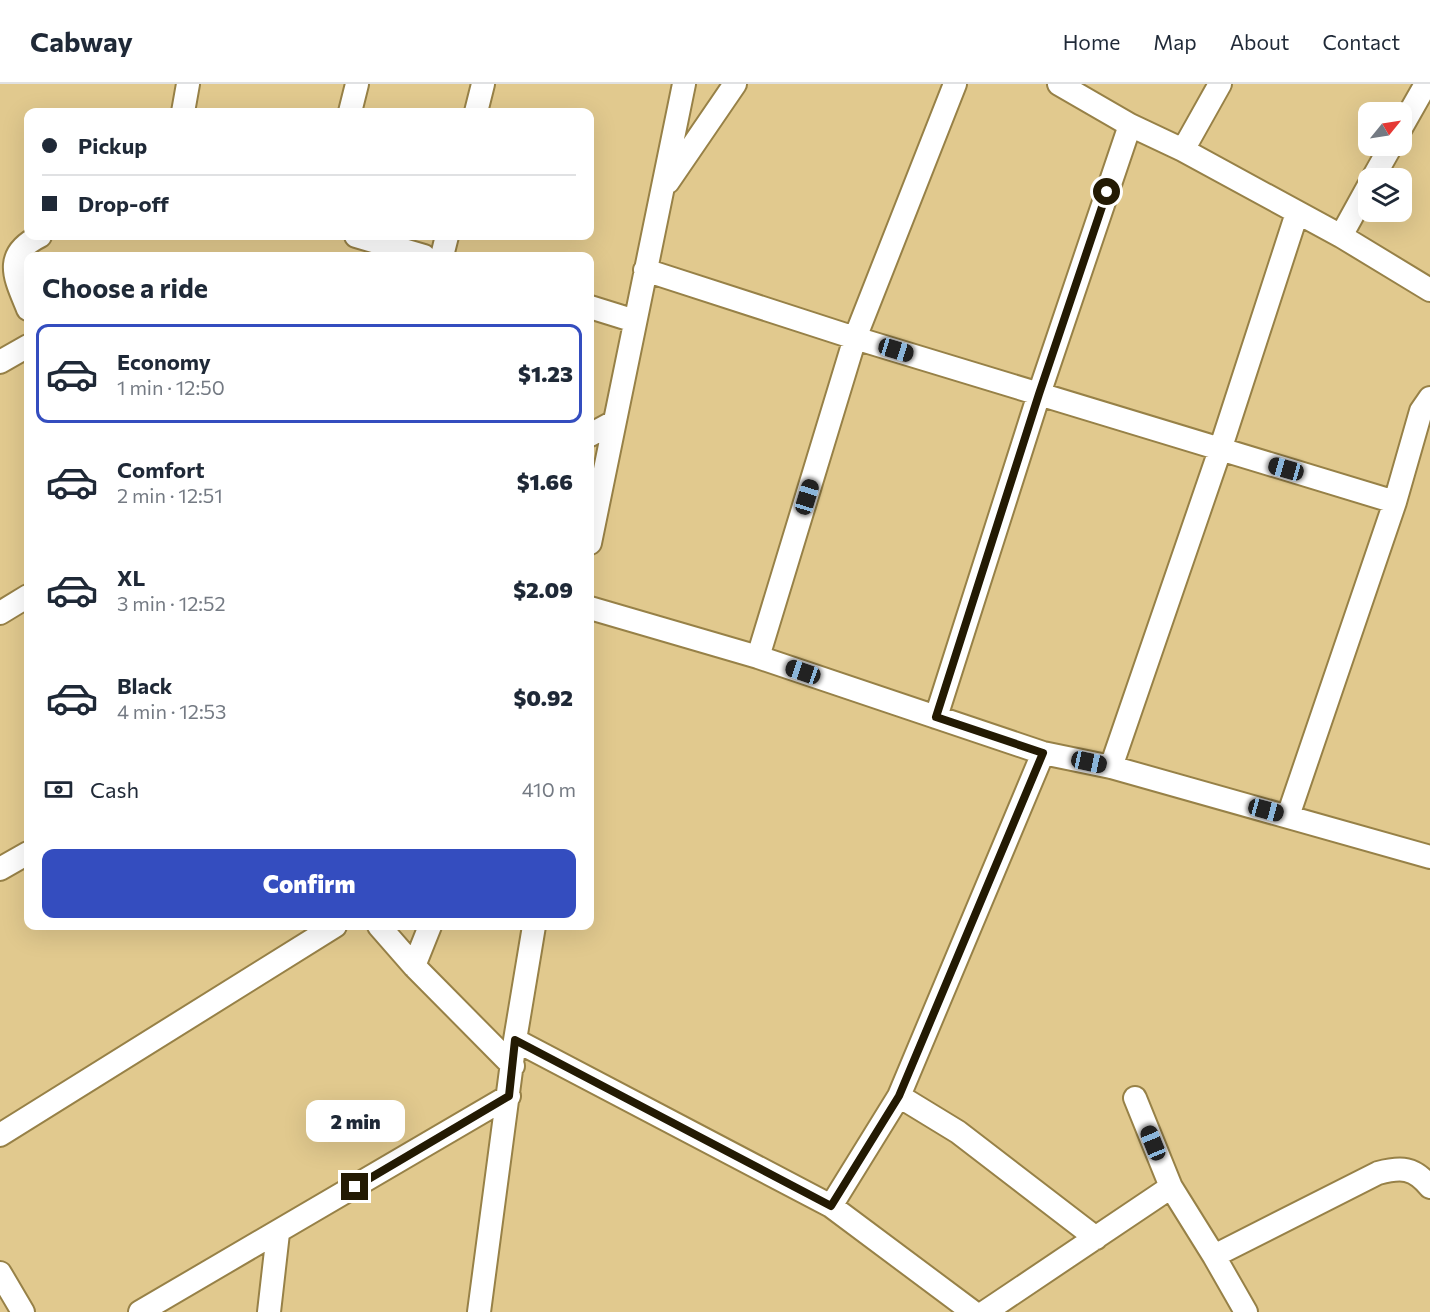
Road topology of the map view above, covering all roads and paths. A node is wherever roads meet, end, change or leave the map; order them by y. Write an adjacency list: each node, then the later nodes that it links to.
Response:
1 (188, 84): 10 (street)
2 (357, 84): 11 (street)
3 (483, 84): 12 (street)
4 (684, 84): 16 (street)
5 (735, 84): 16 (street)
6 (955, 84): 28 (street)
7 (1059, 84): 14 (street)
8 (1220, 84): 15 (street)
9 (1426, 84): 13 (street)
10 (184, 108)
11 (351, 108)
12 (477, 108)
13 (1412, 109)
14 (1130, 125): 15 (street); 31 (street)
15 (1183, 150): 18 (street)
16 (662, 189): 23 (street)
17 (1358, 206): 19 (street)
18 (1297, 213): 19 (street); 35 (street)
19 (1341, 236): 24 (street)
20 (32, 240): 25 (street)
21 (370, 240): 22 (street)
22 (410, 252)
23 (645, 270): 27 (street); 28 (street)
24 (1430, 290)
25 (24, 299)
26 (594, 308): 27 (street)
27 (635, 321): 33 (street)
28 (855, 338): 31 (street); 41 (street)
29 (24, 348): 30 (street)
30 (0, 362)
31 (1039, 394): 35 (street); 42 (street)
32 (1430, 398): 36 (street)
33 (614, 422): 34 (street); 37 (street)
34 (594, 433)
35 (1220, 450): 36 (street); 44 (street)
36 (1395, 502): 45 (street)
37 (594, 523)
38 (24, 598): 40 (street)
39 (594, 609): 41 (street)
40 (0, 613)
41 (758, 657): 42 (street)
42 (936, 717): 43 (street)
43 (1043, 753): 44 (street); 57 (street)
44 (1111, 767): 45 (street)
45 (1288, 816): 47 (street)
46 (24, 855): 48 (street)
47 (1430, 857)
48 (0, 869)
49 (329, 930): 59 (street)
50 (382, 930): 53 (street)
51 (428, 930): 53 (street)
52 (533, 930): 54 (street)
53 (414, 966): 55 (street)
54 (515, 1040): 55 (street); 62 (street)
55 (513, 1066): 56 (street)
56 (509, 1096): 63 (street); 70 (street)
57 (899, 1096): 62 (street); 64 (street)
58 (1135, 1098): 60 (street)
59 (0, 1135)
60 (1171, 1187): 64 (street); 65 (street)
61 (1430, 1187): 65 (street)
62 (831, 1206): 71 (street)
63 (278, 1233): 68 (street); 69 (street)
64 (1096, 1238): 72 (street)
65 (1214, 1256): 73 (street)
66 (0, 1273): 67 (street)
67 (23, 1312)
68 (140, 1312)
69 (269, 1312)
70 (479, 1312)
71 (973, 1312)
72 (985, 1312)
73 (1246, 1312)

